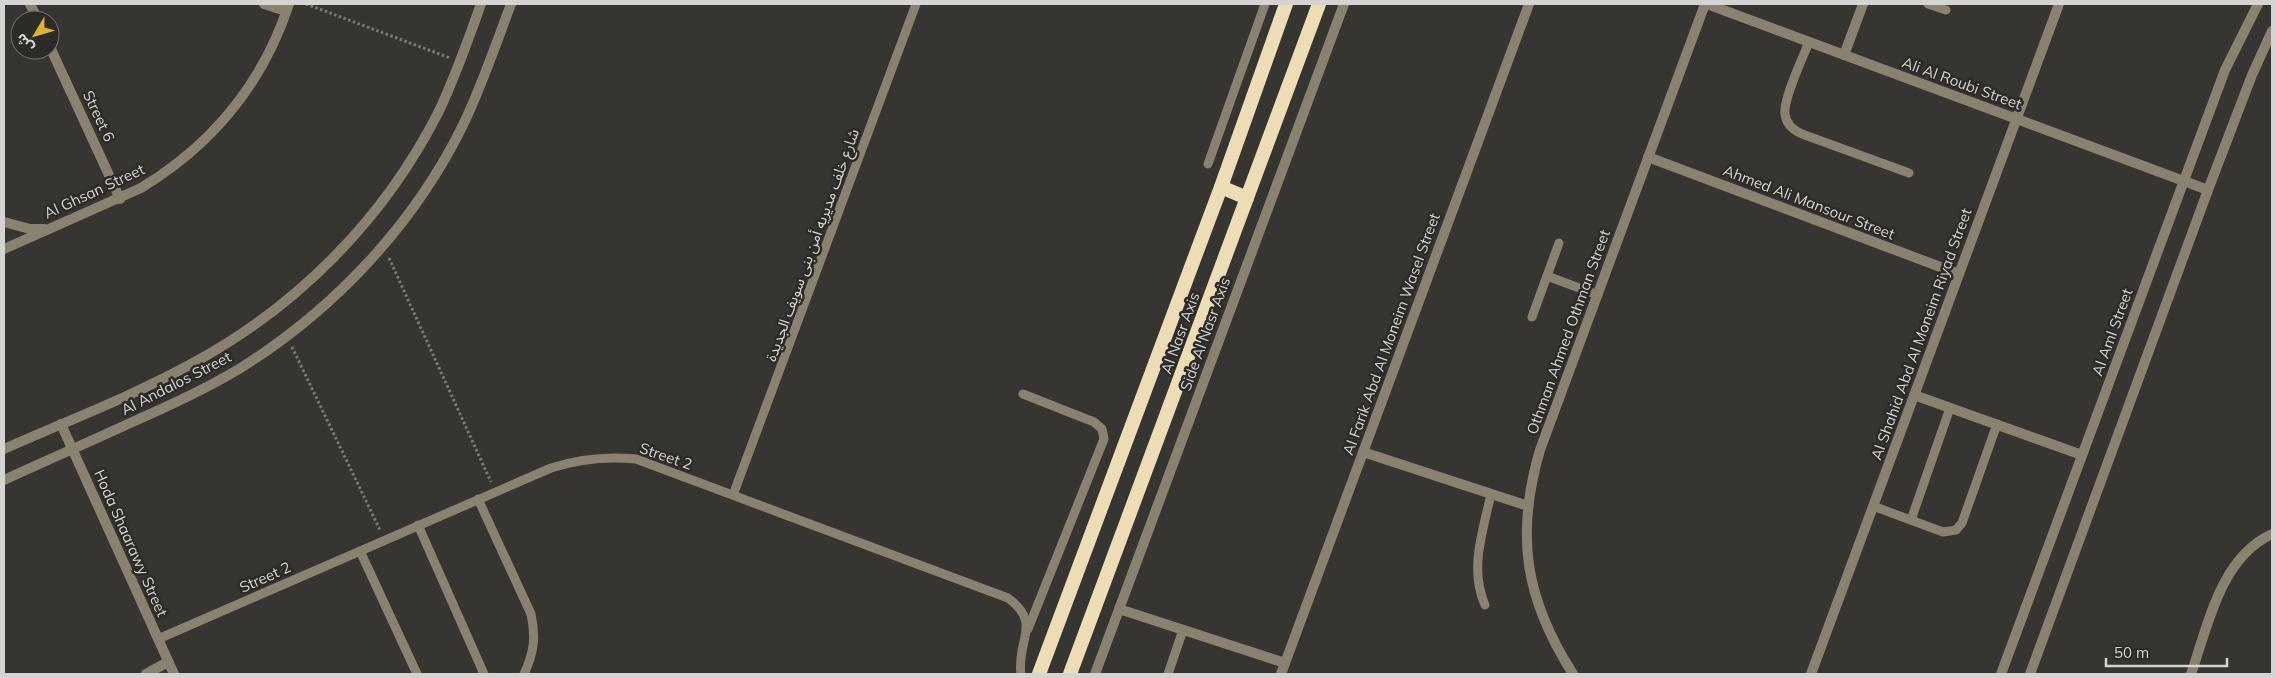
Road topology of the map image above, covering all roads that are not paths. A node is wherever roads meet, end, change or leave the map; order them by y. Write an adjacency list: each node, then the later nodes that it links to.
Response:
1 (264, 4): 15 (street)
2 (481, 4): 41 (street, Al Andalos Street)
3 (511, 4): 44 (street, Al Andalos Street)
4 (916, 4): 49 (lane, شارع خلف مديريه أمن بنى سويف الجديدة)
5 (1265, 4): 23 (lane)
6 (1286, 4): 26 (highway, Al Nasr Axis)
7 (1319, 4): 28 (highway, Al Nasr Axis)
8 (1344, 4): 58 (street, Side Al Nasr Axis)
9 (1529, 4): 45 (street, Al Farik Abd Al Moneim Wasel Street)
10 (1706, 4): 18 (street, Ali Al Roubi Street); 22 (street, Othman Ahmed Othman Street)
11 (1863, 4): 19 (street)
12 (1928, 4): 16 (lane)
13 (2059, 4): 21 (street, Al Shahid Abd Al Moneim Riyad Street)
14 (2258, 4): 25 (street, Al Aml Street)
15 (288, 7): 29 (street, Al Ghsan Street)
16 (1946, 10)
17 (2272, 31): 27 (street)
18 (1809, 42): 19 (street, Ali Al Roubi Street); 24 (lane)
19 (1844, 55): 21 (street, Ali Al Roubi Street)
20 (56, 60): 29 (street, Street 6)
21 (2016, 119): 25 (street, Ali Al Roubi Street); 34 (street, Al Shahid Abd Al Moneim Riyad Street)
22 (1648, 157): 34 (street, Ahmed Ali Mansour Street); 36 (street, Othman Ahmed Othman Street)
23 (1208, 164)
24 (1909, 173)
25 (2184, 182): 27 (street, Ali Al Roubi Street); 46 (street, Al Aml Street)
26 (1220, 187): 28 (highway); 70 (highway, Al Nasr Axis)
27 (2208, 190): 78 (street)
28 (1247, 198): 71 (highway, Al Nasr Axis)
29 (120, 199): 31 (street, Al Ghsan Street)
30 (4, 222): 31 (street)
31 (47, 229): 33 (street, Al Ghsan Street)
32 (1559, 243): 35 (lane)
33 (4, 249)
34 (1959, 274): 39 (street, Al Shahid Abd Al Moneim Riyad Street)
35 (1547, 276): 36 (lane); 37 (lane)
36 (1598, 295): 51 (street, Othman Ahmed Othman Street)
37 (1532, 317)
38 (1023, 394): 60 (lane)
39 (1914, 395): 40 (street); 52 (street, Al Shahid Abd Al Moneim Riyad Street)
40 (1950, 408): 42 (street); 53 (lane)
41 (61, 424): 43 (street, Al Andalos Street); 44 (street, Hoda Shaarawy Street)
42 (1997, 424): 46 (street); 53 (lane)
43 (4, 449)
44 (72, 449): 47 (street, Al Andalos Street); 61 (street, Hoda Shaarawy Street)
45 (1363, 452): 48 (street); 63 (street, Al Farik Abd Al Moneim Wasel Street)
46 (2082, 455): 77 (street, Al Aml Street)
47 (4, 480)
48 (1491, 494): 51 (street); 57 (lane)
49 (733, 495): 50 (lane, Street 2); 60 (lane, Street 2)
50 (478, 499): 54 (lane, Street 2); 68 (lane)
51 (1528, 506): 75 (street, Othman Ahmed Othman Street)
52 (1873, 506): 53 (lane); 76 (street, Al Shahid Abd Al Moneim Riyad Street)
53 (1912, 520)
54 (418, 525): 56 (lane, Street 2); 67 (lane)
55 (2272, 534): 79 (street)
56 (360, 551): 61 (lane, Street 2); 66 (lane)
57 (1485, 606)
58 (1119, 609): 59 (street); 72 (street, Side Al Nasr Axis)
59 (1183, 630): 63 (street); 73 (lane)
60 (1027, 631): 69 (lane)
61 (158, 639): 62 (street, Hoda Shaarawy Street)
62 (168, 662): 64 (street); 65 (street, Hoda Shaarawy Street)
63 (1285, 663): 74 (street, Al Farik Abd Al Moneim Wasel Street)
64 (146, 674)
65 (174, 674)
66 (417, 674)
67 (484, 674)
68 (524, 674)
69 (1021, 674)
70 (1039, 674)
71 (1070, 674)
72 (1095, 674)
73 (1168, 674)
74 (1281, 674)
75 (1573, 674)
76 (1811, 674)
77 (2001, 674)
78 (2030, 674)
79 (2190, 674)

